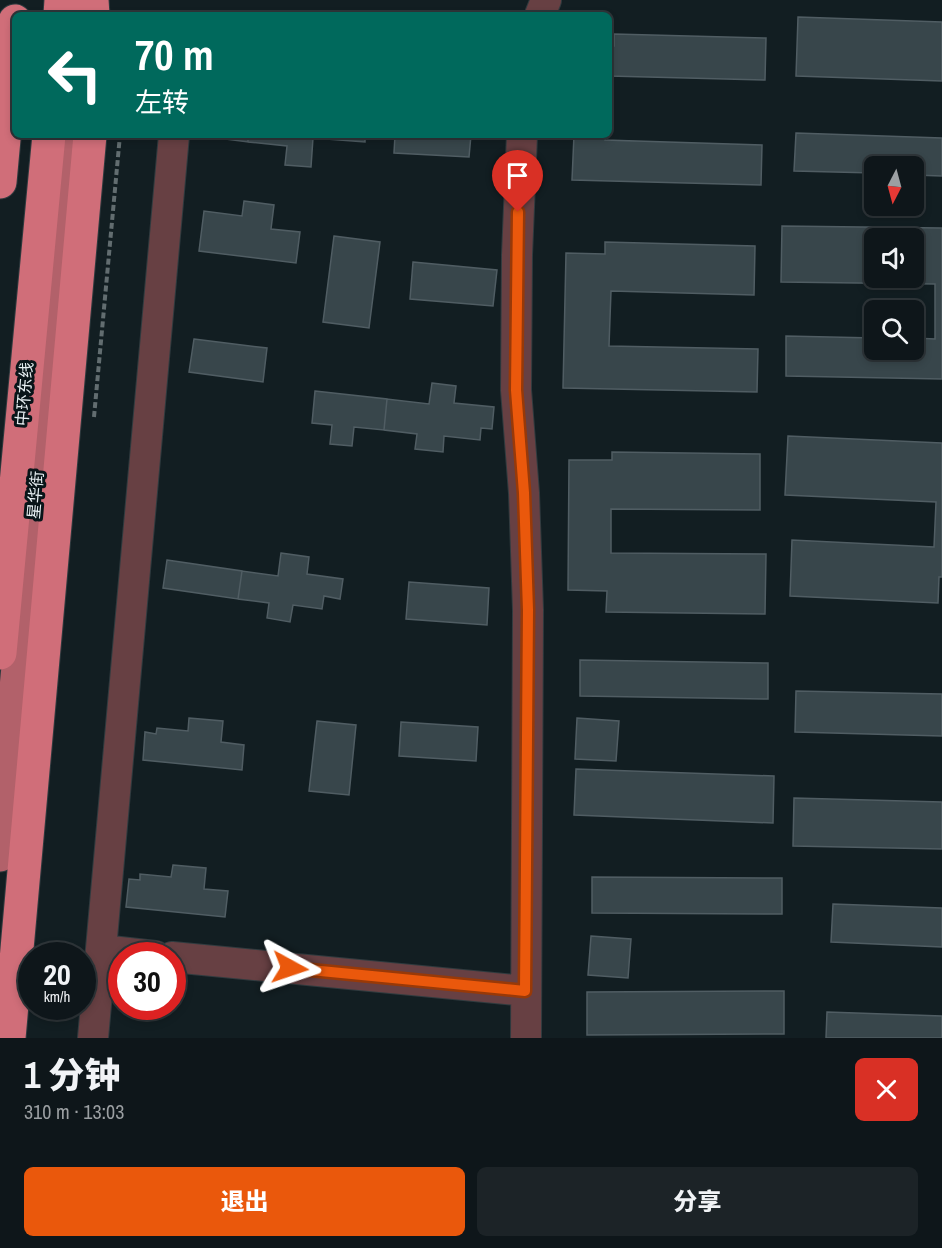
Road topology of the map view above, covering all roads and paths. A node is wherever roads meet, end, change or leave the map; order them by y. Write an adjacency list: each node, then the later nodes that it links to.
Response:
1 (12, 53): 7 (highway)
2 (49, 138): 8 (highway, 中环东线)
3 (69, 138): 9 (main road, 星华街)
4 (90, 138): 14 (highway)
5 (174, 138): 10 (street)
6 (522, 138): 13 (street)
7 (0, 182)
8 (0, 653)
9 (0, 855)
10 (102, 950): 11 (street); 15 (street)
11 (108, 951)
12 (186, 958): 13 (street)
13 (525, 991): 16 (street)
14 (9, 1038)
15 (93, 1038)
16 (526, 1038)

